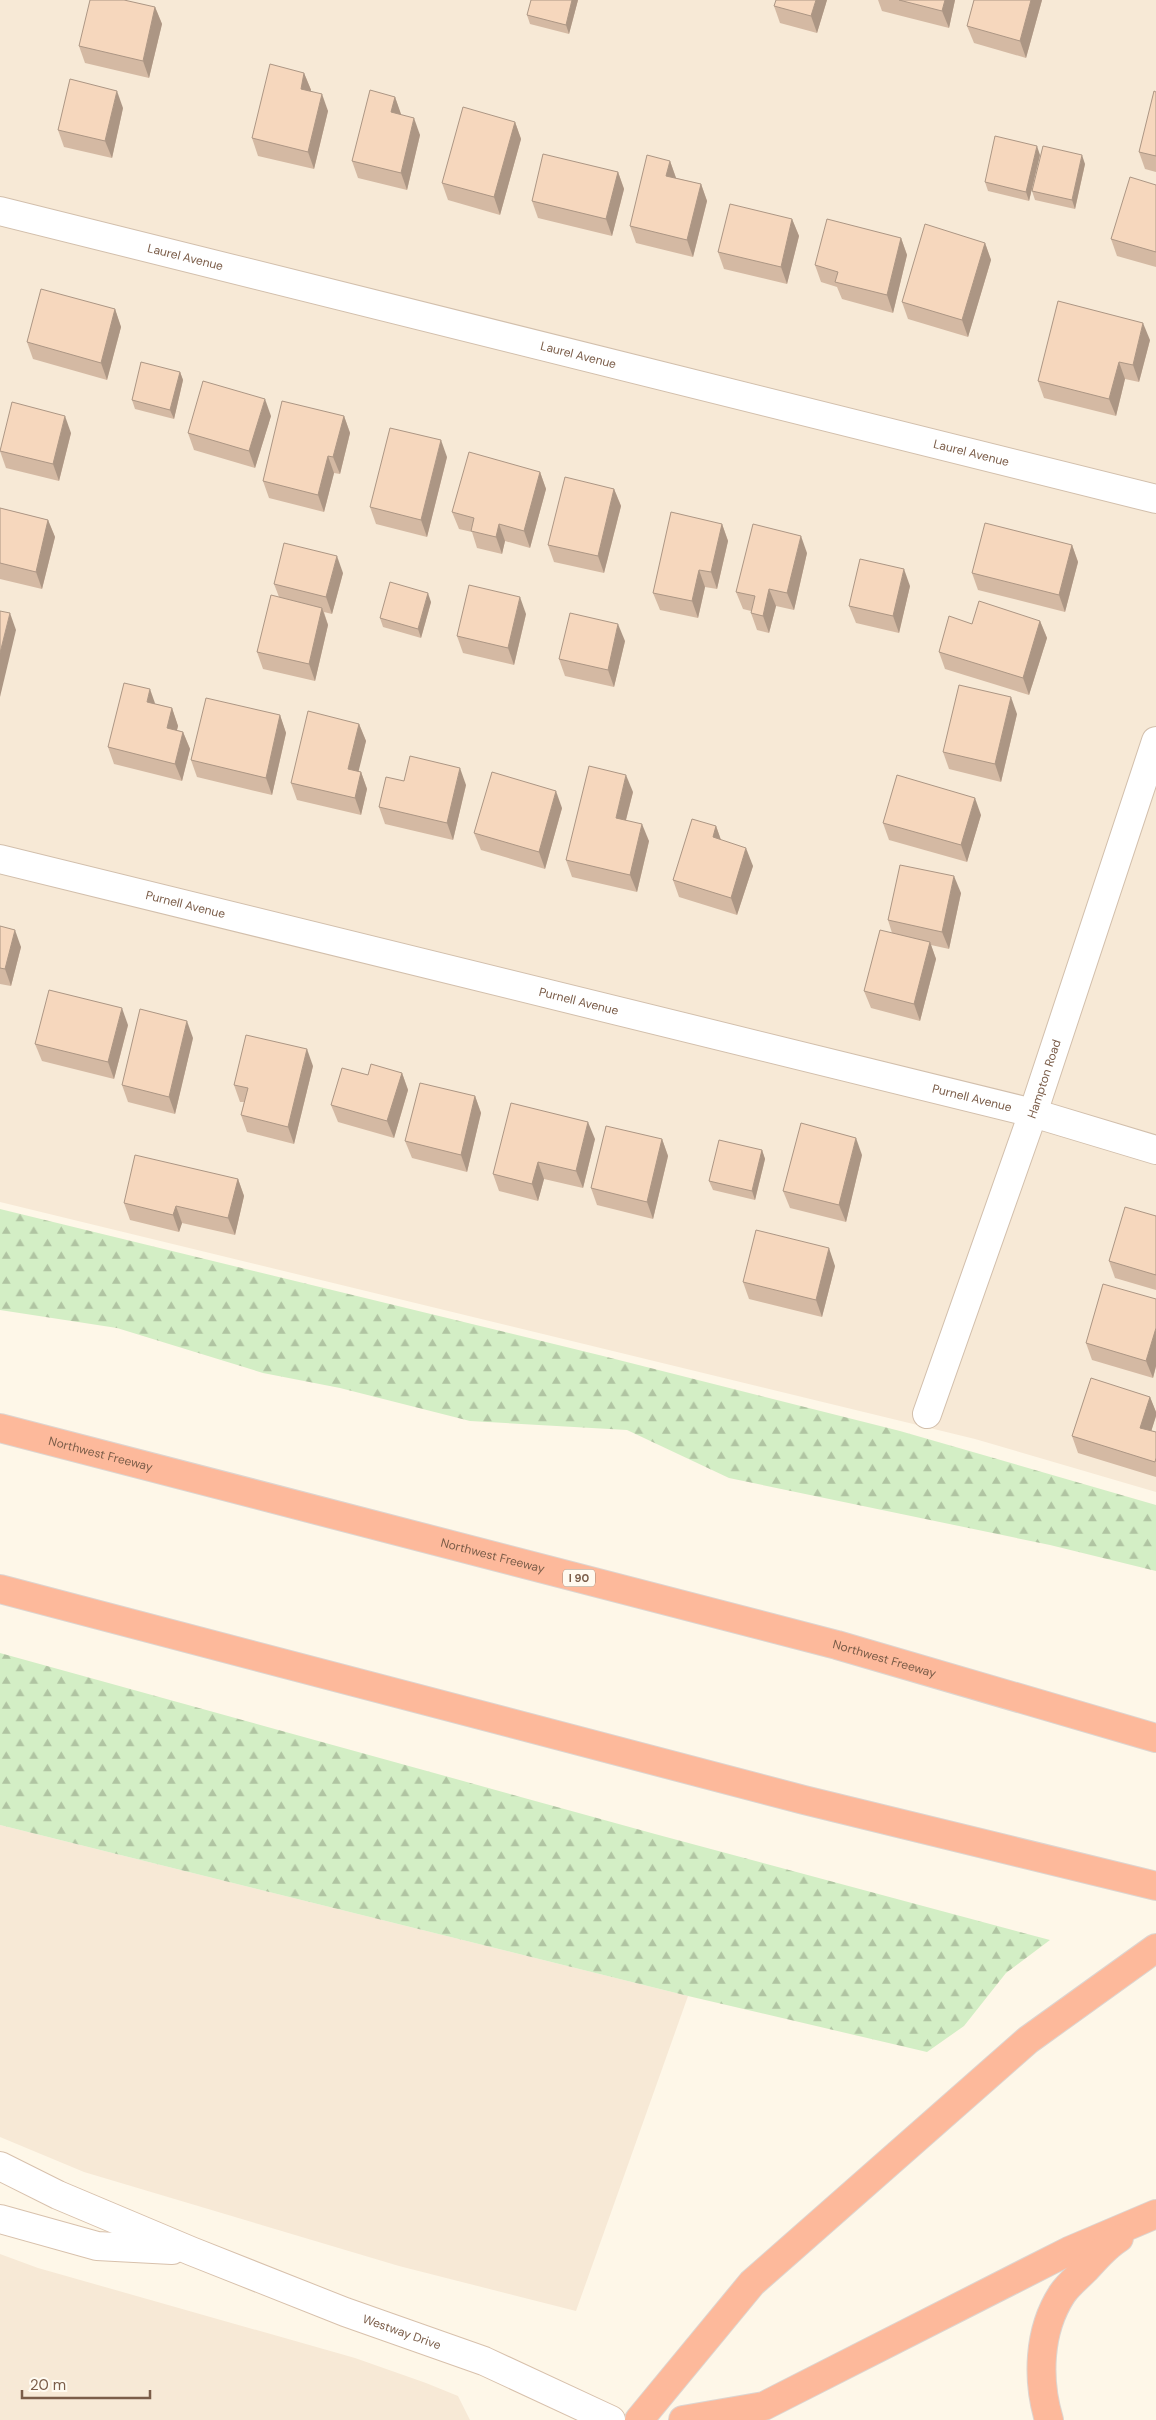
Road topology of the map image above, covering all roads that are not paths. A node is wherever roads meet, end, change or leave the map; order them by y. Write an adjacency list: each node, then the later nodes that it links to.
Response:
1 (0, 211): 2 (street, Laurel Avenue)
2 (1156, 499)
3 (1156, 741): 5 (street, Hampton Road)
4 (0, 859): 5 (street, Purnell Avenue)
5 (1033, 1113): 6 (street, Purnell Avenue); 7 (street, Hampton Road)
6 (1156, 1150)
7 (927, 1414)
8 (0, 1428): 10 (highway, Northwest Freeway / I 90)
9 (0, 1589): 11 (highway)
10 (1156, 1738)
11 (1156, 1886)
12 (1156, 1948): 18 (highway)
13 (0, 2166): 16 (street, Westway Drive)
14 (1155, 2214): 19 (highway); 20 (highway)
15 (0, 2219): 16 (street, Westway Drive)
16 (191, 2251): 17 (street, Westway Drive)
17 (611, 2420)
18 (639, 2420)
19 (683, 2420)
20 (1049, 2420)

